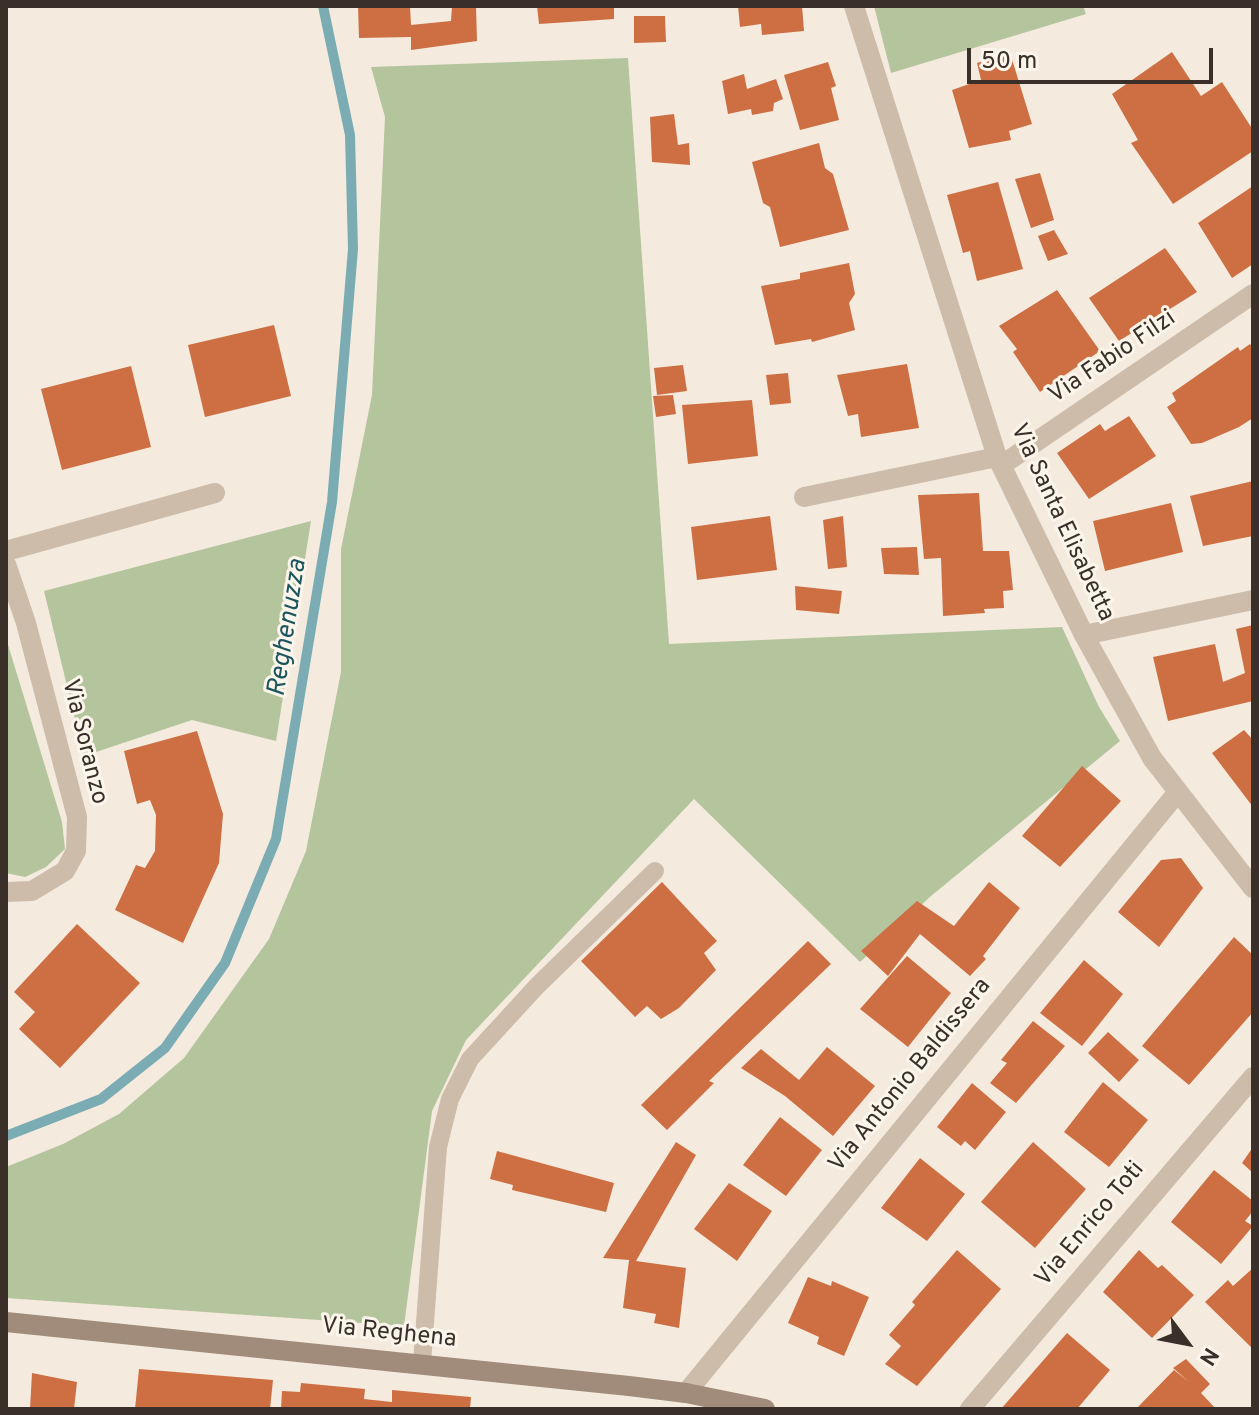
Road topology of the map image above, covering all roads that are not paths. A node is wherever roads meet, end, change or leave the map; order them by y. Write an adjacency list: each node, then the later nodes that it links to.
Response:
1 (854, 6): 3 (street, Via Santa Elisabetta)
2 (1253, 294): 3 (street, Via Fabio Filzi)
3 (1000, 461): 5 (street); 9 (street, Via Santa Elisabetta)
4 (215, 493): 6 (street)
5 (804, 497)
6 (6, 551)
7 (6, 564): 13 (street, Via Soranzo)
8 (1253, 600): 9 (street)
9 (1084, 635): 10 (street, Via Santa Elisabetta)
10 (1177, 793): 12 (street, Via Santa Elisabetta); 17 (street, Via Antonio Baldissera)
11 (655, 871): 16 (lane)
12 (1253, 888)
13 (6, 892)
14 (1253, 1077): 19 (street, Via Enrico Toti)
15 (6, 1322): 16 (street, Via Reghena)
16 (422, 1363): 17 (street, Via Reghena)
17 (686, 1393): 18 (street, Via Reghena)
18 (765, 1409)
19 (970, 1409)

